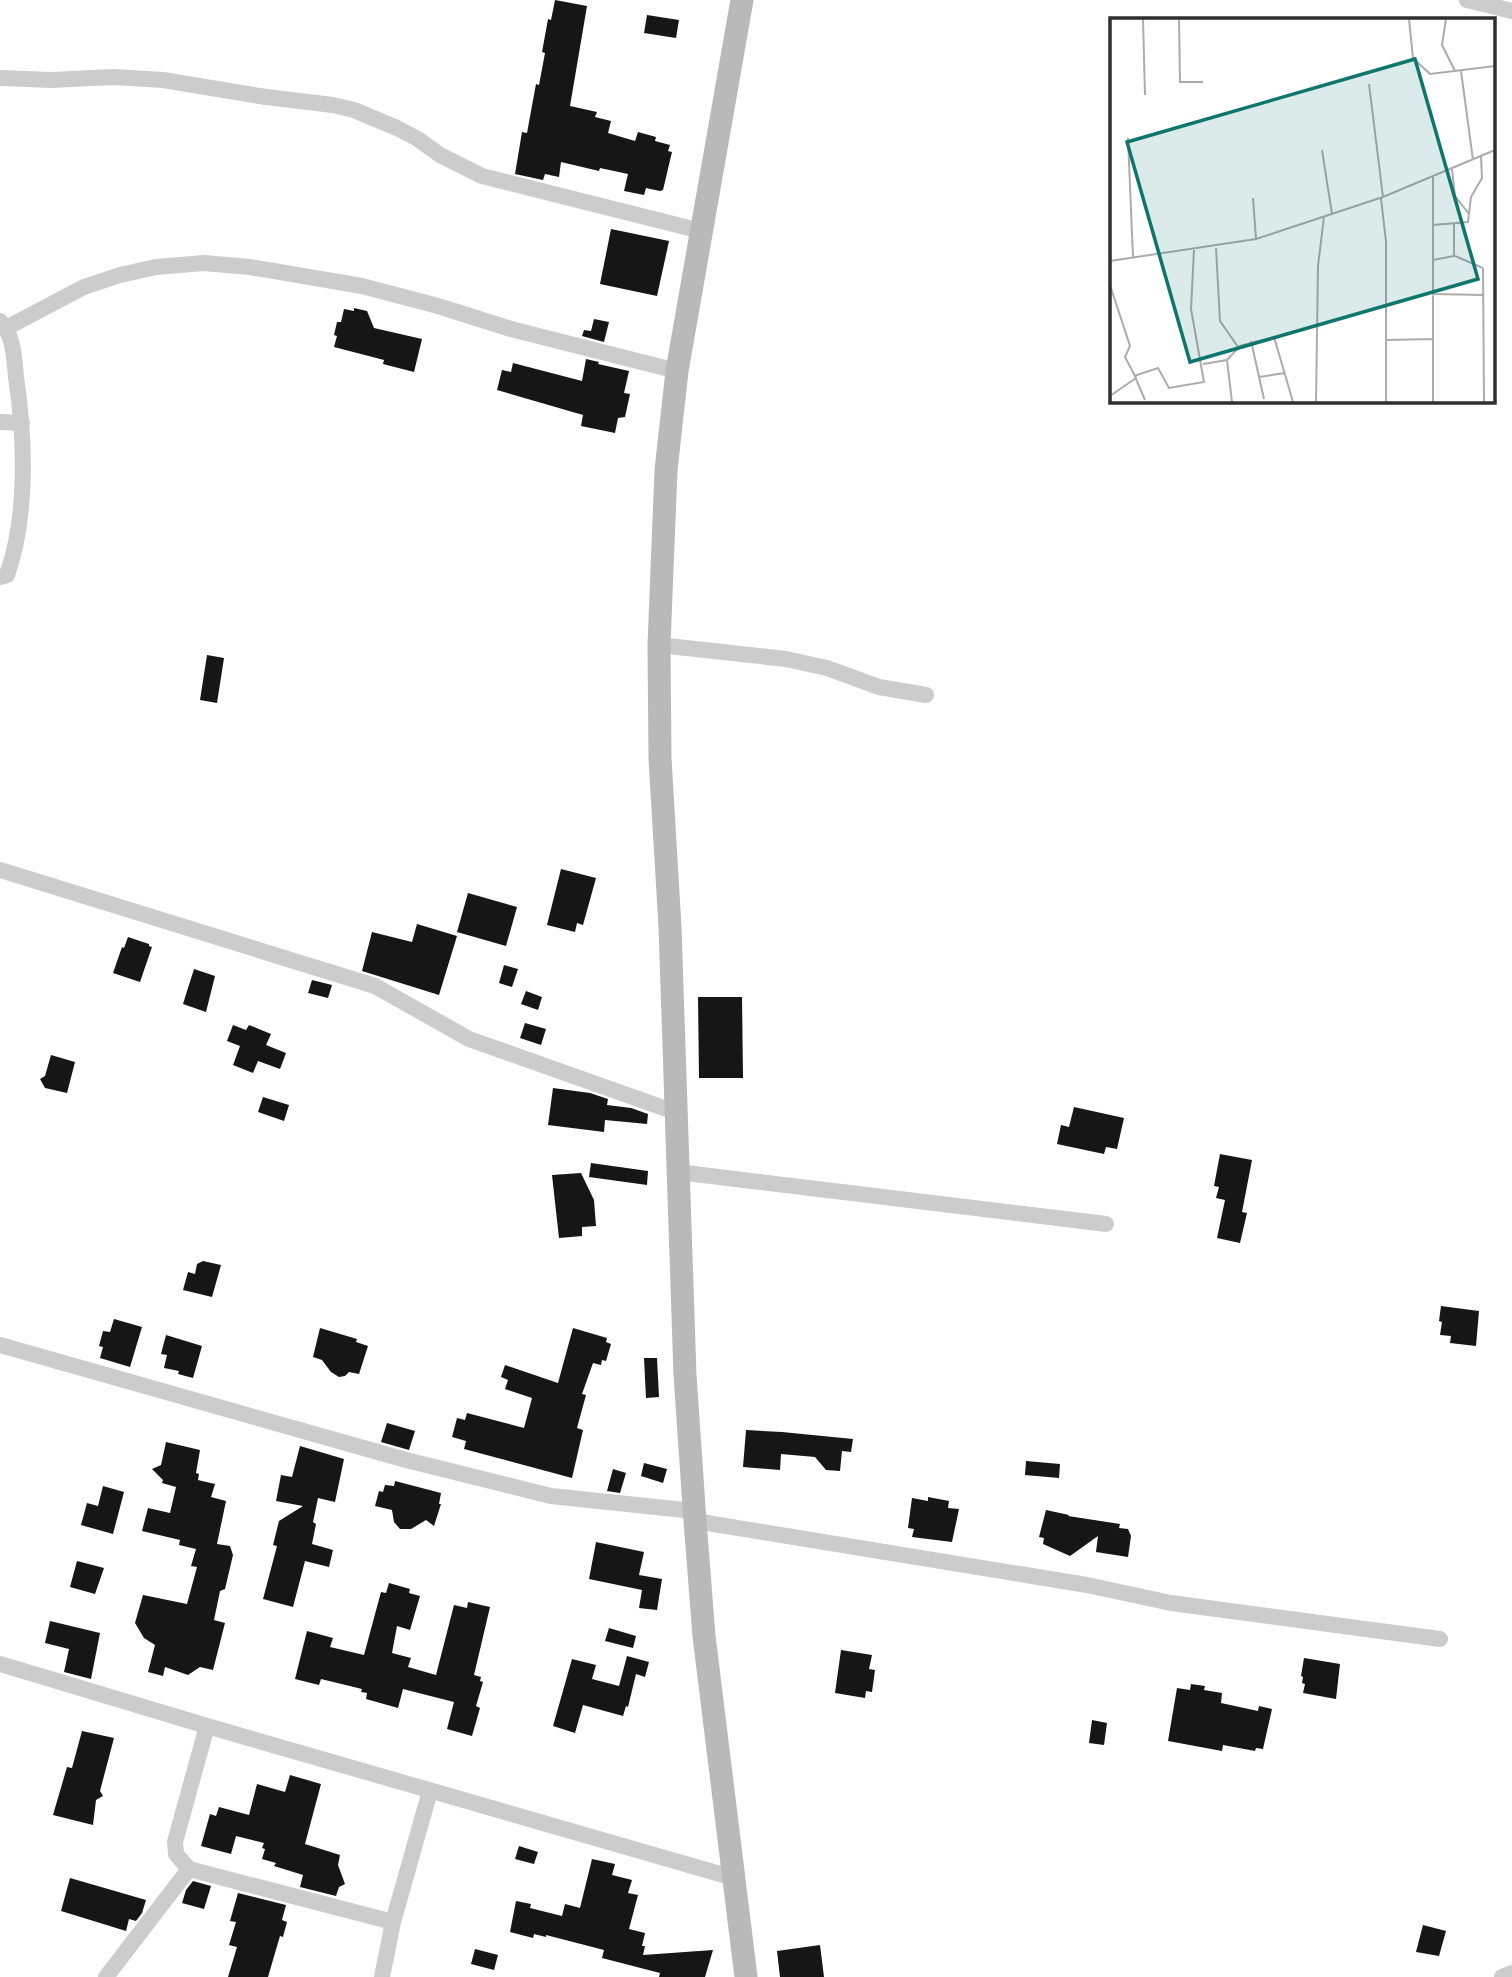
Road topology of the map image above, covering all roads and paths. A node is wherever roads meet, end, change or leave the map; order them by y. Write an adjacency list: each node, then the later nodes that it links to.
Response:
1 (742, 0): 5 (street)
2 (1467, 0): 3 (street)
3 (1512, 11)
4 (0, 78): 5 (street)
5 (701, 231): 7 (street)
6 (3, 325): 7 (street); 9 (street)
7 (677, 371): 11 (street)
8 (0, 422): 9 (street)
9 (22, 423): 10 (street)
10 (0, 577)
11 (659, 645): 12 (street); 14 (street)
12 (926, 695)
13 (0, 870): 14 (street)
14 (675, 1112): 15 (street)
15 (678, 1172): 16 (street); 18 (street)
16 (1106, 1224)
17 (0, 1345): 18 (street)
18 (694, 1516): 19 (street); 24 (street)
19 (1440, 1639)
20 (0, 1664): 21 (street)
21 (207, 1726): 22 (street); 23 (street)
22 (430, 1791): 24 (street); 25 (street)
23 (189, 1869): 25 (street); 27 (street)
24 (734, 1878): 29 (street)
25 (393, 1922): 28 (street)
26 (1512, 1973): 30 (street)
27 (106, 1977)
28 (382, 1977)
29 (746, 1977)
30 (1502, 1977)

